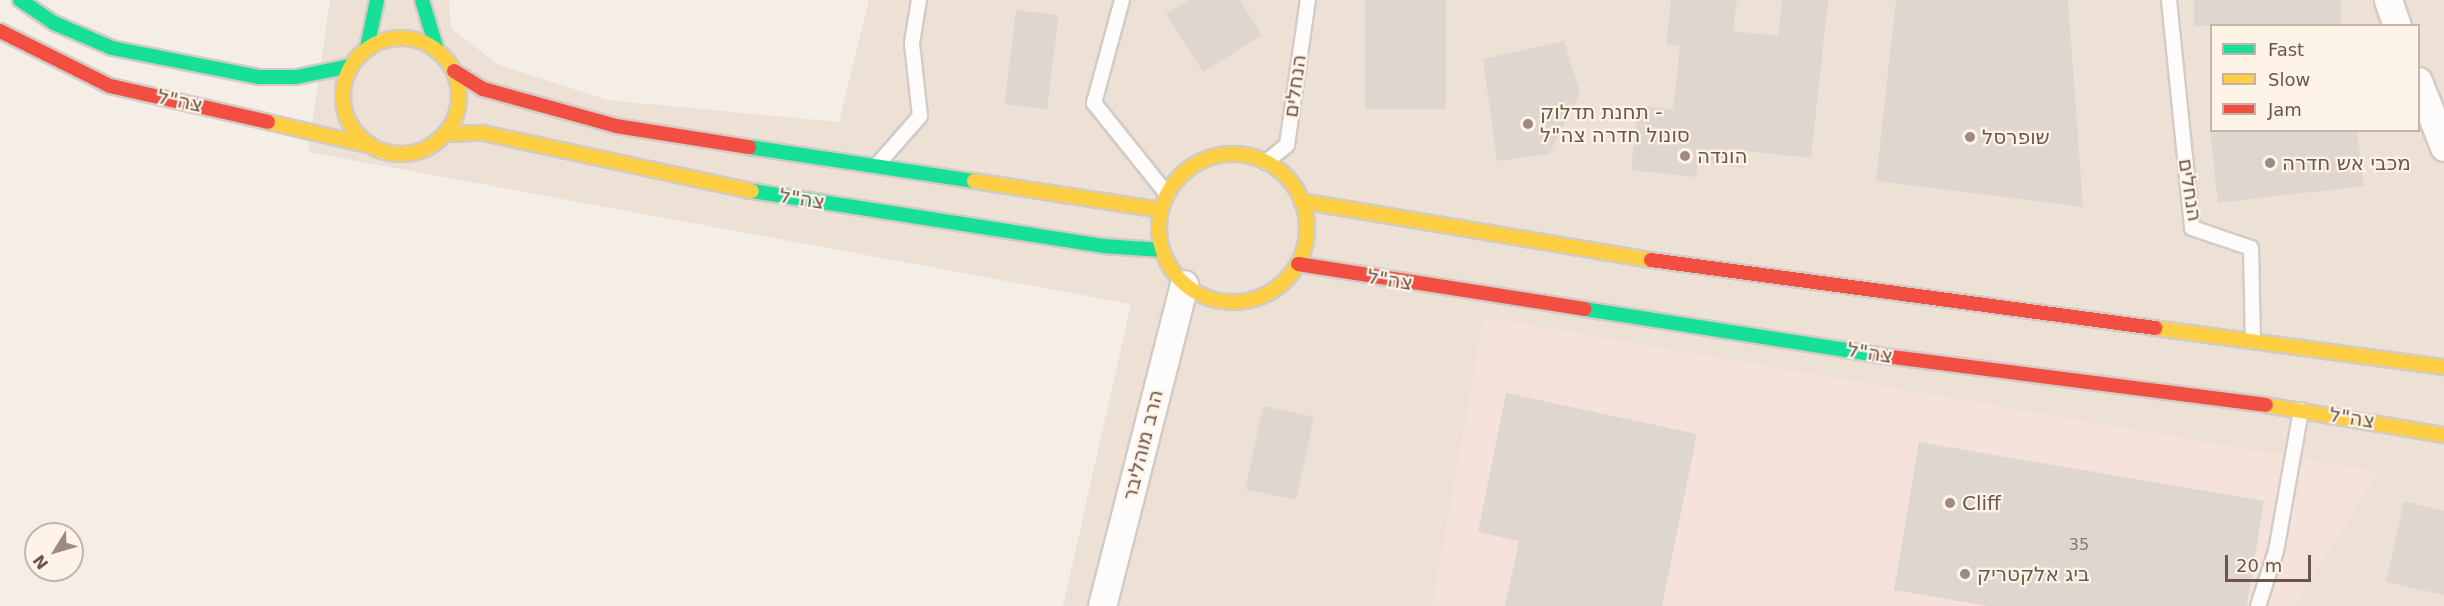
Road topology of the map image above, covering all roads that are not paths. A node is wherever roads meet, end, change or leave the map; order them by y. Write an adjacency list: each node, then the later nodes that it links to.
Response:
1 (20, 0): 13 (main road, צה"ל)
2 (377, 0): 11 (main road)
3 (422, 0): 12 (main road)
4 (919, 0): 20 (lane)
5 (1122, 0): 21 (lane)
6 (1308, 0): 19 (lane, הנחלים)
7 (2169, 0): 27 (lane, הנחלים)
8 (2388, 0): 9 (street)
9 (2396, 24)
10 (0, 31): 17 (main road, צה"ל)
11 (367, 48): 12 (main road); 13 (main road)
12 (436, 50): 14 (main road)
13 (350, 66): 17 (main road)
14 (454, 71): 16 (main road); 20 (main road)
15 (2420, 86): 18 (street)
16 (445, 134): 17 (main road); 24 (main road, צה"ל)
17 (370, 146)
18 (2444, 147)
19 (1266, 162): 21 (main road); 22 (main road)
20 (875, 167): 23 (main road)
21 (1167, 194): 23 (main road)
22 (1301, 201): 25 (main road); 27 (main road)
23 (1161, 210): 24 (main road)
24 (1162, 250): 26 (main road)
25 (1298, 264): 26 (main road); 29 (main road, צה"ל)
26 (1184, 284): 31 (street, הרב מוהליבר)
27 (2253, 340): 28 (main road)
28 (2444, 367)
29 (2301, 410): 30 (main road, צה"ל); 32 (lane)
30 (2444, 435)
31 (1102, 606)
32 (2258, 606)

